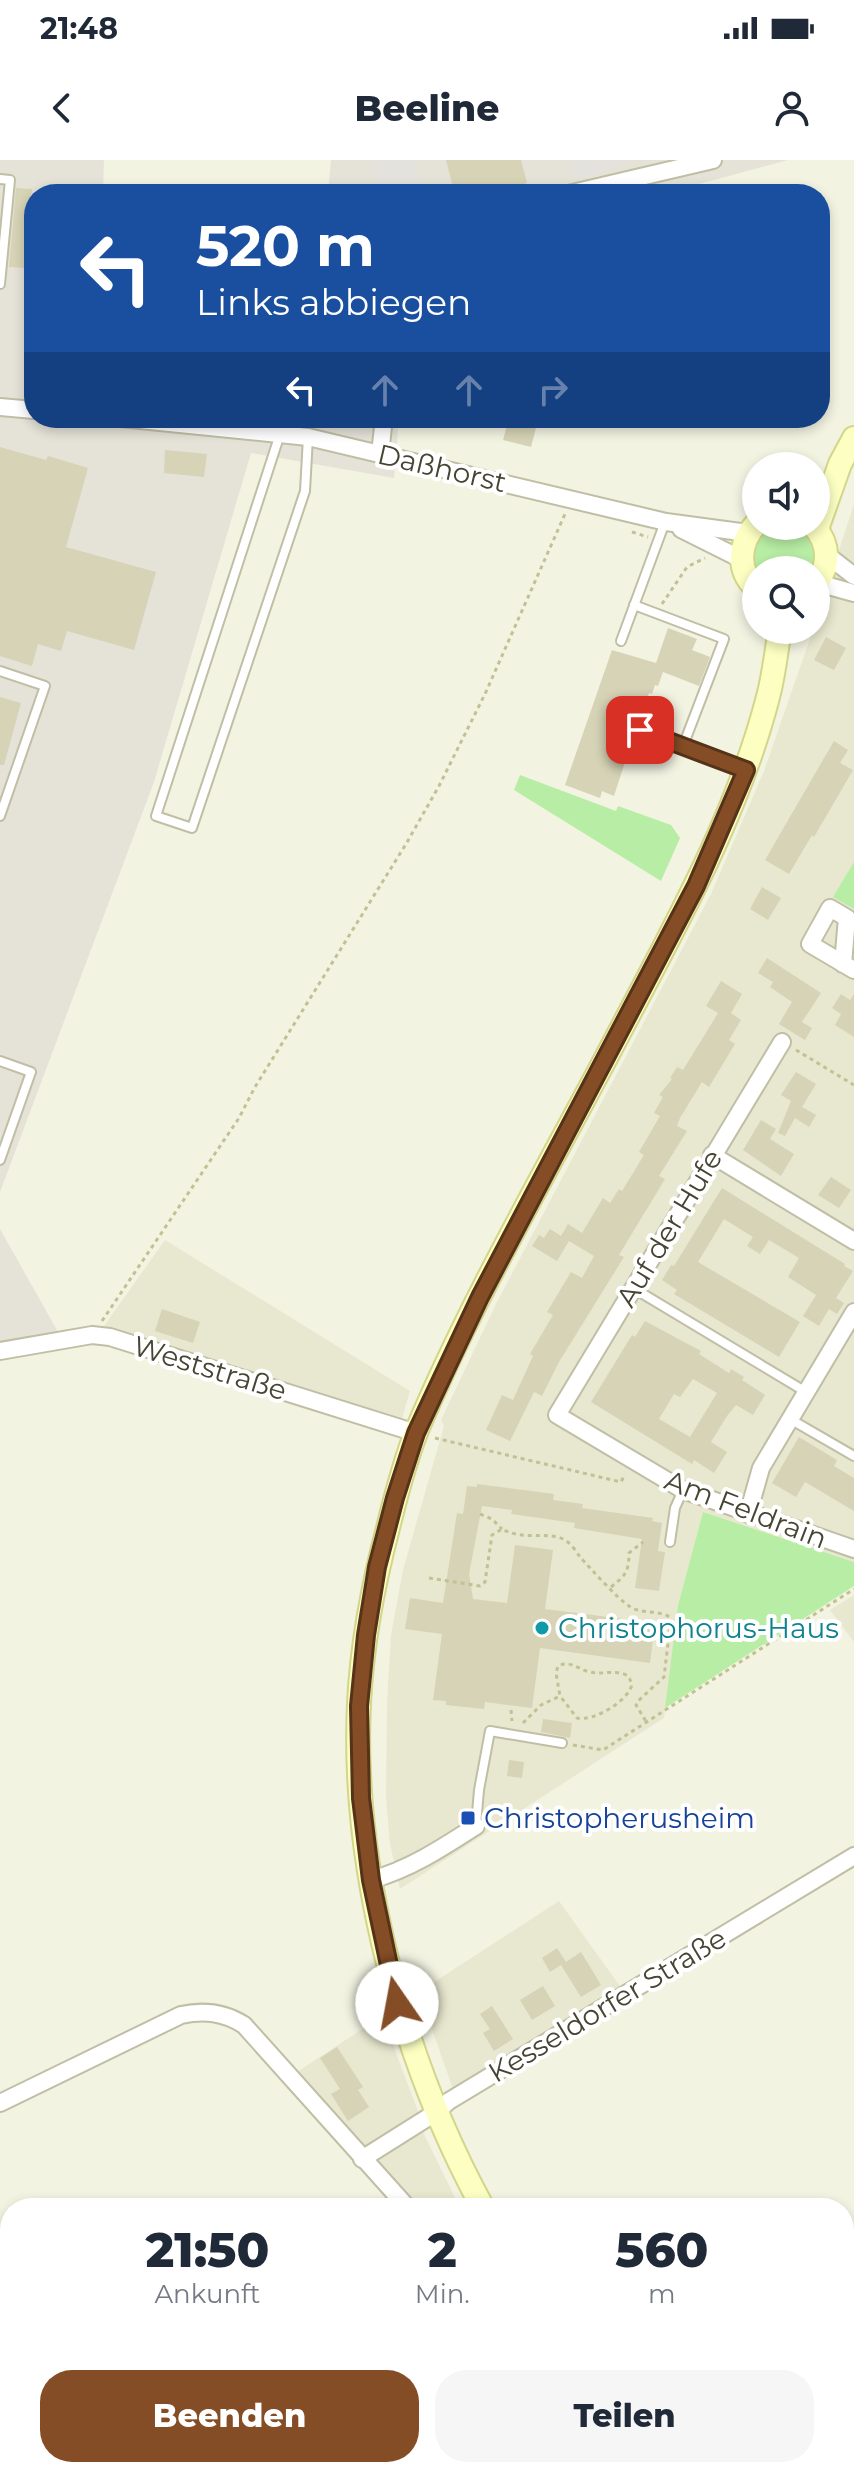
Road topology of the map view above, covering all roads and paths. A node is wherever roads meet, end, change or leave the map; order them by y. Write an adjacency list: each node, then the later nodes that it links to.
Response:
1 (713, 160): 2 (street)
2 (696, 163): 4 (street)
3 (0, 179): 5 (lane)
4 (609, 184)
5 (0, 284)
6 (0, 407): 7 (street)
7 (24, 409)
8 (250, 428): 10 (street, Daßhorst)
9 (383, 428): 13 (street)
10 (280, 433): 11 (street, Daßhorst); 11 (lane)
11 (308, 437): 13 (street, Daßhorst)
12 (854, 438): 14 (main road)
13 (380, 454): 17 (street, Daßhorst)
14 (840, 464): 15 (main road); 16 (main road)
15 (830, 475)
16 (830, 491)
17 (572, 499): 18 (street, Daßhorst); 46 (path)
18 (666, 522): 19 (street, Daßhorst); 24 (street, Daßhorst); 29 (lane)
19 (742, 528)
20 (748, 540): 24 (main road)
21 (824, 540): 23 (main road)
22 (696, 552): 30 (path)
23 (827, 555): 26 (street)
24 (741, 559): 25 (main road)
25 (742, 563)
26 (854, 576)
27 (830, 587): 28 (street)
28 (854, 593)
29 (634, 605): 30 (lane); 31 (lane)
30 (659, 614): 35 (lane)
31 (621, 641)
32 (778, 644): 36 (main road)
33 (0, 671): 37 (lane)
34 (640, 730): 35 (lane)
35 (683, 746): 36 (lane)
36 (746, 770): 51 (main road)
37 (0, 816)
38 (782, 1042): 40 (path); 41 (street, Auf der Hufe)
39 (0, 1061): 42 (lane)
40 (854, 1085)
41 (712, 1155): 43 (street); 44 (street, Auf der Hufe)
42 (0, 1160)
43 (854, 1241)
44 (633, 1288): 48 (lane); 49 (street, Auf der Hufe)
45 (854, 1312): 48 (street)
46 (92, 1335): 47 (street, Weststraße); 51 (street, Weststraße)
47 (0, 1351)
48 (806, 1392): 50 (street)
49 (557, 1415): 53 (street, Am Feldrain)
50 (790, 1419): 52 (lane); 56 (street)
51 (426, 1430): 53 (path); 70 (main road)
52 (854, 1456)
53 (632, 1460): 54 (street, Am Feldrain)
54 (683, 1490): 56 (street, Am Feldrain); 59 (lane)
55 (480, 1514): 57 (path)
56 (748, 1514): 60 (street, Am Feldrain)
57 (502, 1529): 61 (path); 62 (path)
58 (643, 1542): 62 (path)
59 (670, 1542)
60 (853, 1548)
61 (429, 1578)
62 (611, 1587): 66 (path)
63 (854, 1589): 66 (path)
64 (560, 1696): 64 (path); 65 (path)
65 (511, 1710)
66 (647, 1723): 67 (path)
67 (562, 1743): 68 (lane)
68 (476, 1826): 70 (street)
69 (854, 1856): 72 (street, Kesseldorfer Straße)
70 (371, 1880): 72 (main road)
71 (0, 2103): 73 (street)
72 (435, 2113): 73 (street, Kesseldorfer Straße); 75 (main road)
73 (362, 2159): 74 (street)
74 (399, 2198)
75 (478, 2198)

